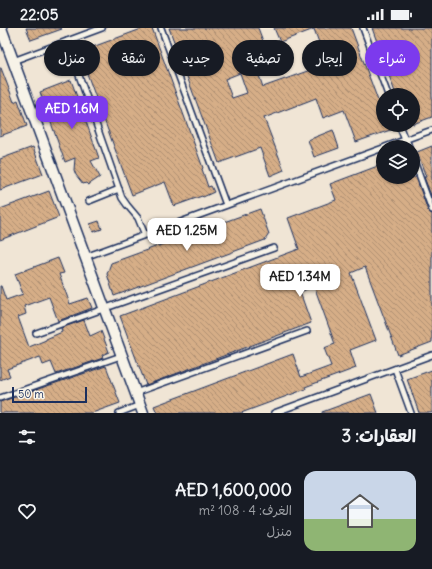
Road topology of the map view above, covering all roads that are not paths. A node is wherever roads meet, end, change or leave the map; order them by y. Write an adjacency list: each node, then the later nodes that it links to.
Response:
1 (0, 28): 7 (street)
2 (102, 28): 5 (lane)
3 (161, 28): 17 (lane)
4 (363, 28): 9 (lane)
5 (70, 40)
6 (44, 50): 7 (lane)
7 (13, 61): 21 (street)
8 (79, 76): 15 (lane)
9 (385, 88)
10 (432, 130): 12 (lane)
11 (402, 132): 12 (lane)
12 (405, 140)
13 (376, 150): 17 (lane)
14 (420, 177): 18 (lane)
15 (120, 190): 16 (lane); 19 (lane)
16 (89, 201)
17 (226, 205): 19 (lane)
18 (432, 210)
19 (145, 235): 21 (lane)
20 (274, 248): 22 (lane)
21 (85, 257): 22 (street)
22 (104, 308): 24 (lane); 26 (street)
23 (307, 331): 28 (lane)
24 (36, 333)
25 (432, 355): 27 (lane)
26 (121, 356): 28 (street); 29 (lane)
27 (395, 369): 32 (lane); 33 (lane)
28 (135, 393): 30 (street)
29 (0, 398)
30 (141, 409): 31 (lane)
31 (119, 413)
32 (274, 413)
33 (411, 413)

